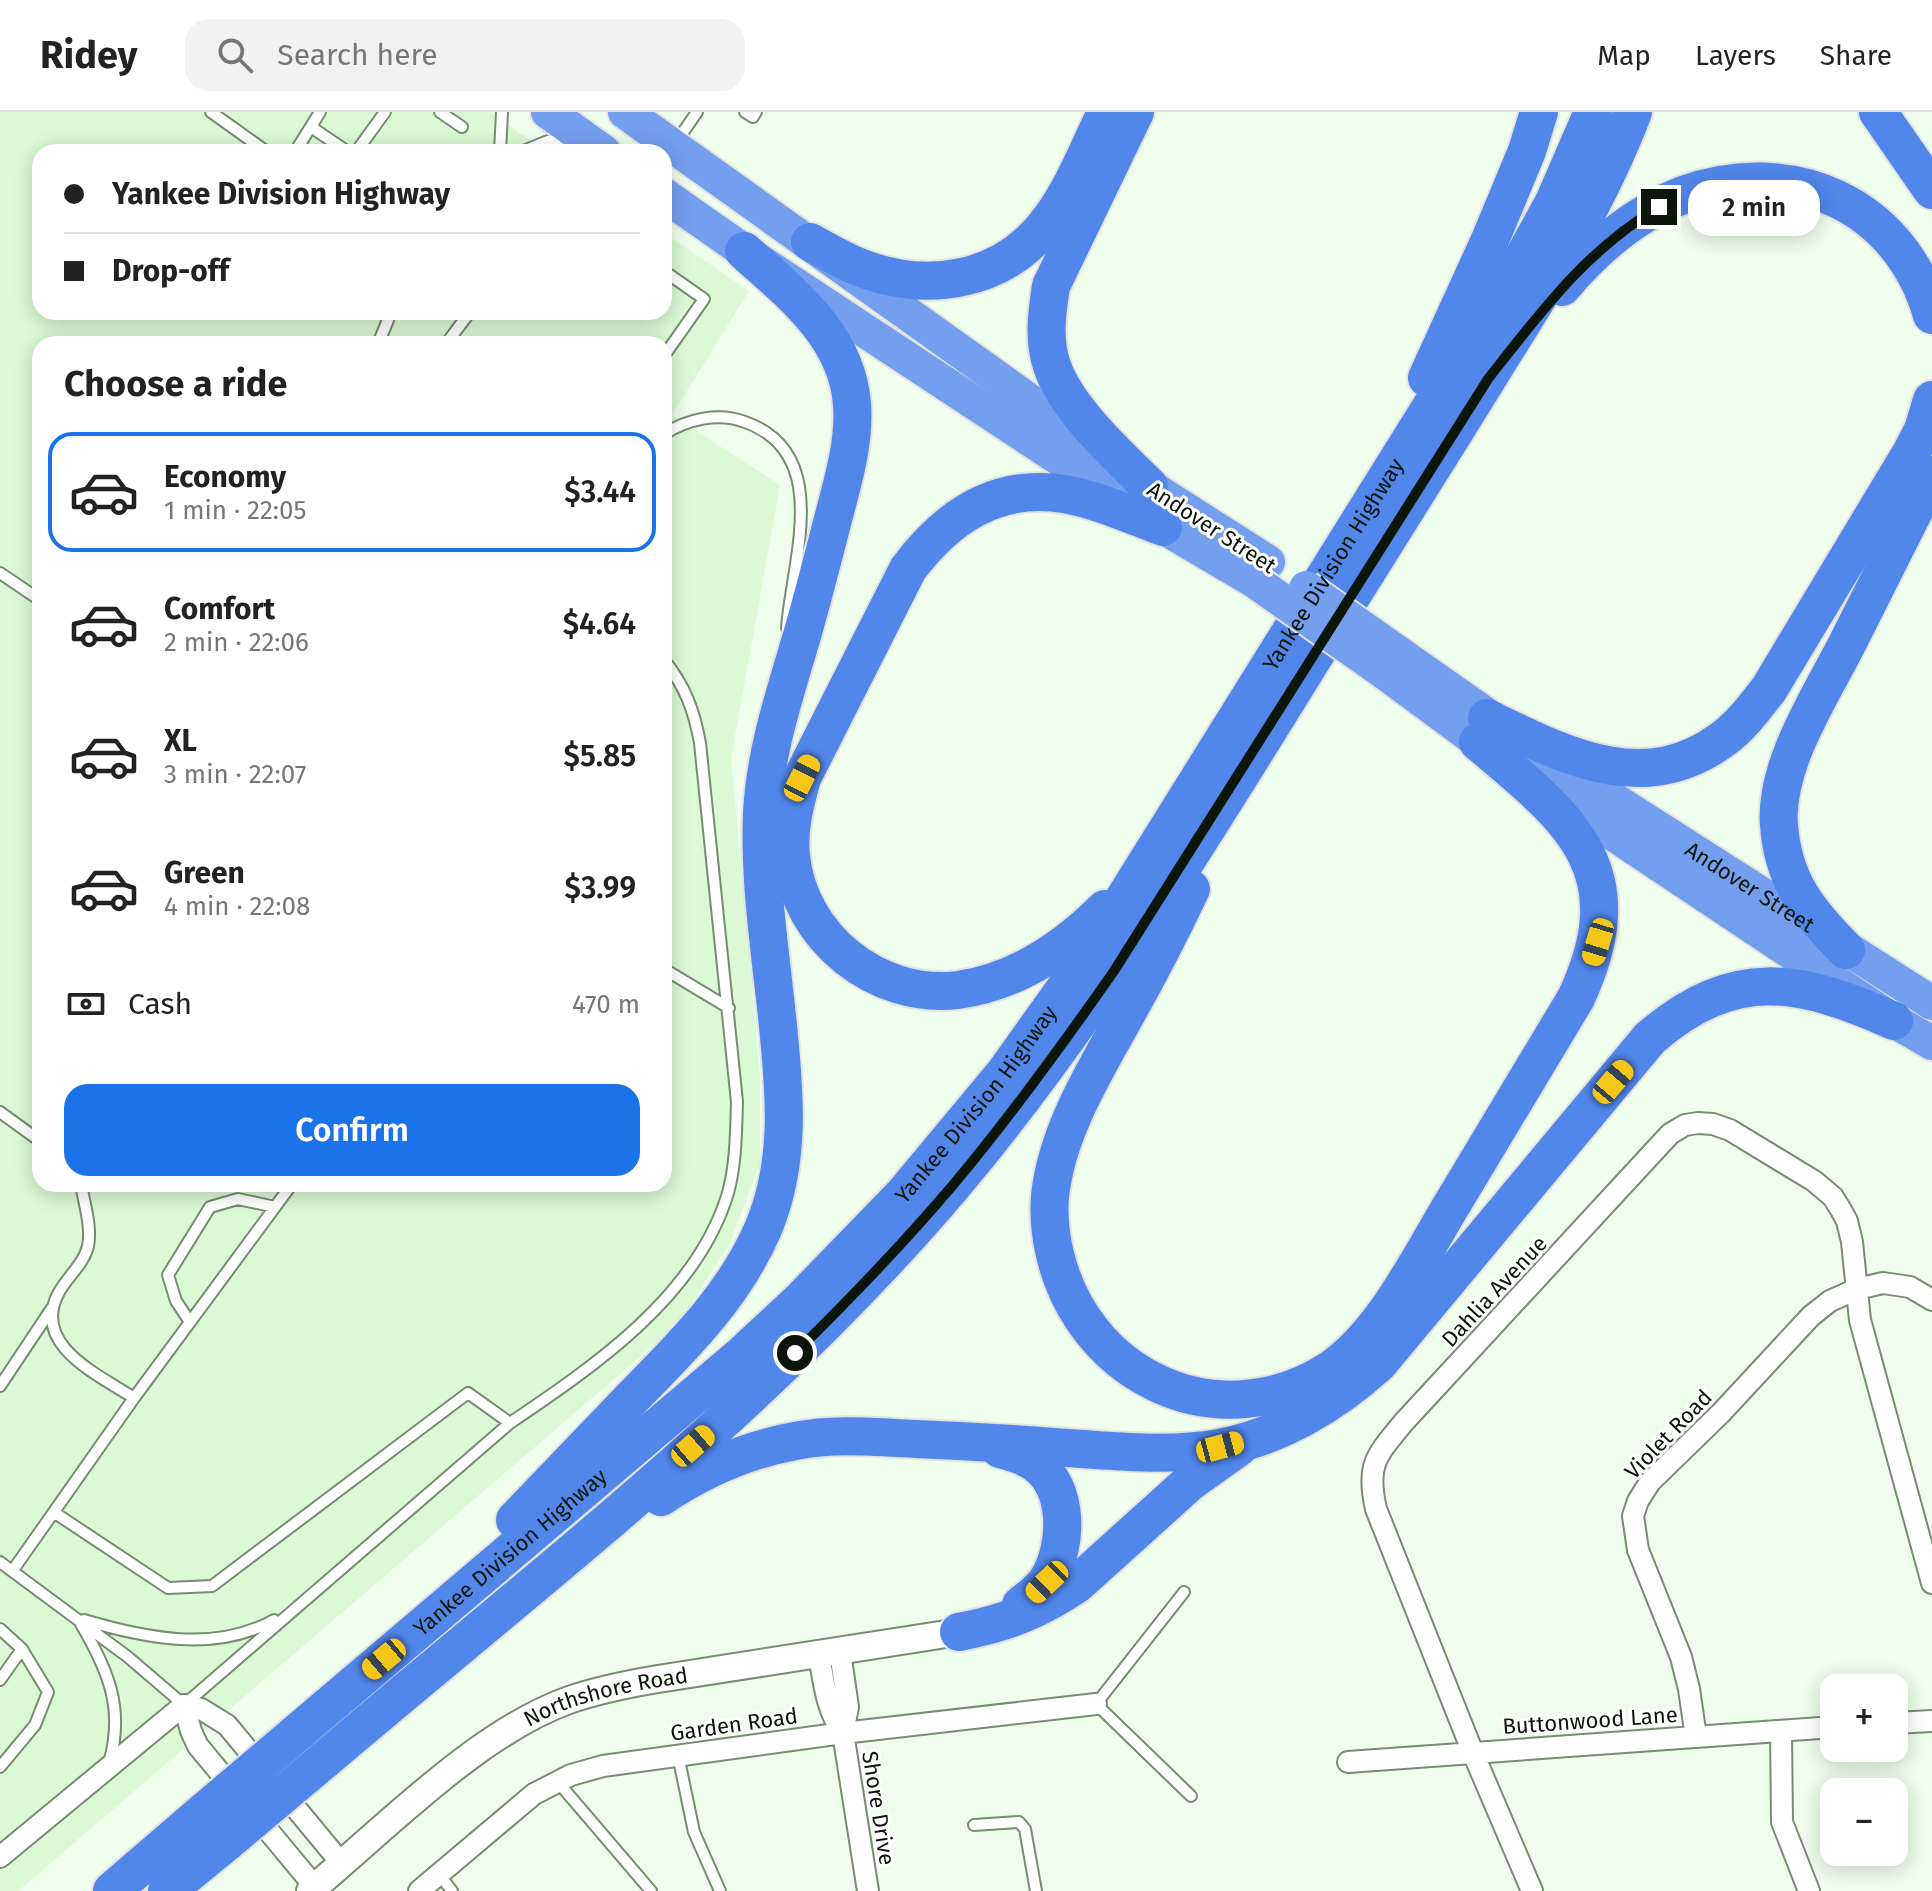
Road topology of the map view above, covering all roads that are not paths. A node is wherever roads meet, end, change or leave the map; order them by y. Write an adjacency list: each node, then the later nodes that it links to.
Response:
1 (211, 112): 19 (lane)
2 (320, 112): 17 (lane)
3 (385, 112): 22 (lane)
4 (440, 112): 18 (lane)
5 (502, 112): 23 (lane)
6 (548, 112): 26 (highway)
7 (625, 112): 27 (highway, Andover Street)
8 (697, 112): 28 (lane)
9 (745, 112): 10 (lane)
10 (756, 112)
11 (1106, 112): 31 (highway)
12 (1135, 112): 40 (highway)
13 (1539, 112): 41 (highway)
14 (1593, 112): 41 (highway, Yankee Division Highway)
15 (1633, 112): 36 (highway, Yankee Division Highway)
16 (1878, 112): 29 (highway)
17 (311, 127): 20 (lane); 21 (lane)
18 (462, 127)
19 (256, 144)
20 (300, 144)
21 (336, 144)
22 (362, 144)
23 (500, 144)
24 (541, 144): 25 (lane)
25 (588, 144)
26 (593, 144)
27 (670, 144)
28 (673, 146): 31 (highway, Andover Street)
29 (1932, 190)
30 (672, 201): 32 (highway, Andover Street)
31 (810, 242): 40 (highway, Andover Street)
32 (744, 251): 42 (highway, Andover Street); 47 (highway)
33 (672, 277): 35 (lane)
34 (1932, 315): 36 (highway)
35 (672, 345)
36 (1488, 379): 48 (highway, Yankee Division Highway)
37 (1932, 400): 49 (highway)
38 (672, 430): 47 (lane)
39 (1932, 475): 51 (highway)
40 (1149, 486): 43 (highway, Andover Street)
41 (1375, 497): 50 (highway, Yankee Division Highway)
42 (1163, 527): 43 (highway, Andover Street); 50 (highway)
43 (1261, 571): 49 (highway, Andover Street, bridge)
44 (0, 573): 45 (lane)
45 (32, 595)
46 (672, 671): 54 (lane)
47 (781, 707): 83 (highway)
48 (1268, 728): 49 (highway); 80 (highway, Yankee Division Highway)
49 (1482, 730): 51 (highway, Andover Street); 55 (highway, Andover Street)
50 (1179, 811): 83 (highway, Yankee Division Highway)
51 (1846, 950): 53 (highway, Andover Street)
52 (672, 974): 54 (lane)
53 (1932, 1003)
54 (729, 1008): 68 (lane)
55 (1894, 1021): 56 (highway, Andover Street); 69 (highway)
56 (1932, 1043)
57 (0, 1112): 58 (lane)
58 (32, 1135)
59 (82, 1192): 64 (lane)
60 (286, 1192): 61 (lane)
61 (275, 1207): 65 (lane); 65 (lane)
62 (1857, 1289): 63 (street, Violet Road); 74 (street); 92 (street, Violet Road); 93 (street, Dahlia Avenue)
63 (1932, 1300)
64 (53, 1307): 66 (lane); 67 (lane)
65 (190, 1322): 67 (lane)
66 (0, 1386)
67 (134, 1398): 71 (lane)
68 (510, 1423): 71 (lane); 76 (lane)
69 (1252, 1439): 70 (highway); 79 (highway)
70 (979, 1442): 79 (highway); 80 (highway)
71 (55, 1513): 73 (lane)
72 (0, 1562): 73 (lane)
73 (13, 1570): 77 (lane)
74 (1932, 1583)
75 (1184, 1592): 85 (lane)
76 (293, 1609): 77 (lane); 86 (lane)
77 (78, 1619): 86 (lane); 97 (lane)
78 (0, 1629): 81 (lane)
79 (959, 1632): 82 (street, Northshore Road)
80 (471, 1635): 106 (highway, Yankee Division Highway, bridge)
81 (22, 1649): 84 (lane); 96 (lane)
82 (830, 1653): 91 (street, Shore Drive); 102 (street, Northshore Road)
83 (361, 1679): 105 (highway, Yankee Division Highway, bridge)
84 (0, 1680)
85 (1096, 1704): 91 (street, Garden Road); 99 (lane)
86 (184, 1705): 97 (street); 102 (street); 104 (street)
87 (1932, 1721): 88 (street)
88 (1908, 1722)
89 (1820, 1728): 90 (street, Buttonwood Lane)
90 (1781, 1731): 92 (street, Buttonwood Lane); 114 (street)
91 (843, 1733): 94 (street, Garden Road); 111 (street, Shore Drive)
92 (1696, 1737): 93 (street, Buttonwood Lane)
93 (1473, 1753): 95 (street, Buttonwood Lane); 113 (street)
94 (678, 1755): 98 (street, Garden Road); 110 (lane)
95 (1348, 1762)
96 (0, 1767)
97 (107, 1768): 101 (street)
98 (557, 1781): 103 (street, Garden Road); 109 (lane)
99 (1191, 1796)
100 (974, 1825): 112 (lane)
101 (0, 1857)
102 (342, 1864): 104 (street, Northshore Road)
103 (439, 1874): 107 (street, Garden Road); 108 (lane)
104 (313, 1889)
105 (112, 1891)
106 (167, 1891)
107 (419, 1891)
108 (452, 1891)
109 (651, 1891)
110 (720, 1891)
111 (868, 1891)
112 (1036, 1891)
113 (1532, 1891)
114 (1809, 1891)

